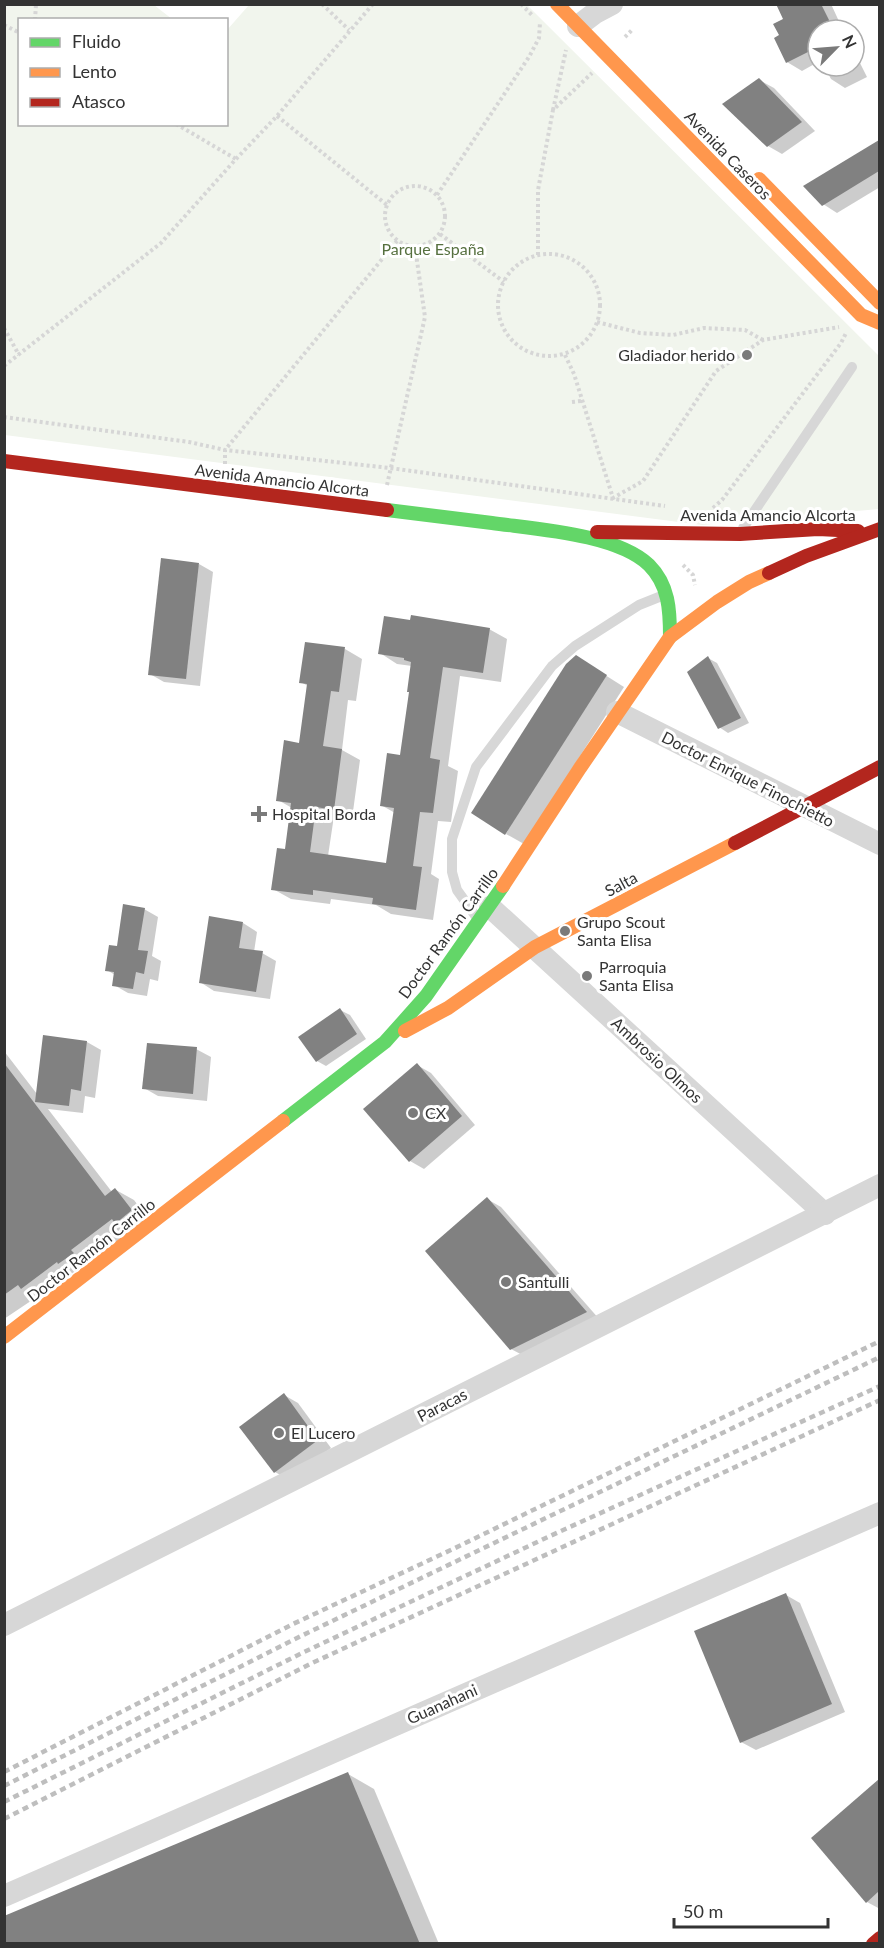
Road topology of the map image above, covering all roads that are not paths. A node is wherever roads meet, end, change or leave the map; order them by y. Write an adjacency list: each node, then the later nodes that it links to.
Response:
1 (558, 4): 2 (main road, Avenida Caseros)
2 (595, 14): 5 (main road, Avenida Caseros)
3 (745, 166): 4 (main road, Avenida Caseros)
4 (879, 303)
5 (879, 323)
6 (852, 367): 10 (lane)
7 (4, 461): 9 (main road, Avenida Amancio Alcorta)
8 (875, 530): 10 (main road, Avenida Amancio Alcorta); 12 (main road, Doctor Ramón Carrillo)
9 (556, 532): 10 (main road, Avenida Amancio Alcorta); 11 (main road, Avenida Amancio Alcorta)
10 (740, 534)
11 (667, 594): 12 (main road, Avenida Amancio Alcorta); 17 (lane)
12 (669, 637): 13 (main road, Doctor Ramón Carrillo)
13 (617, 712): 15 (street, Doctor Enrique Finochietto); 17 (main road, Doctor Ramón Carrillo)
14 (879, 767): 15 (main road, Salta)
15 (803, 807): 16 (street, Doctor Enrique Finochietto); 18 (main road, Salta)
16 (879, 844)
17 (485, 914): 18 (street, Ambrosio Olmos); 19 (main road, Doctor Ramón Carrillo)
18 (535, 947): 19 (main road, Salta); 21 (street, Ambrosio Olmos)
19 (386, 1042): 22 (main road, Doctor Ramón Carrillo)
20 (879, 1185): 21 (street, Paracas)
21 (825, 1214): 24 (street, Paracas)
22 (4, 1337)
23 (879, 1513): 25 (street, Guanahani)
24 (4, 1625)
25 (4, 1896)
26 (879, 1938): 27 (main road)
27 (873, 1944)

